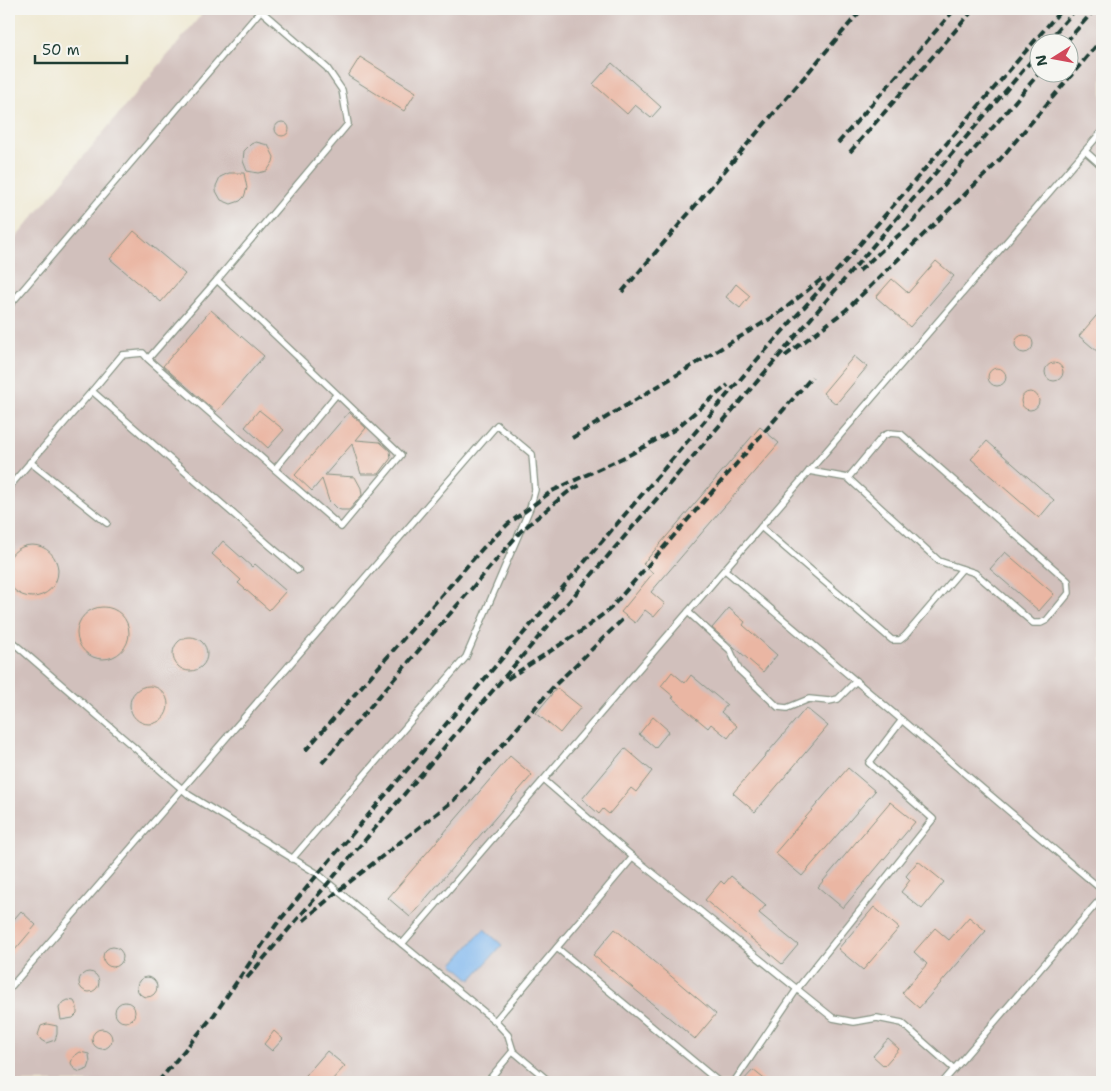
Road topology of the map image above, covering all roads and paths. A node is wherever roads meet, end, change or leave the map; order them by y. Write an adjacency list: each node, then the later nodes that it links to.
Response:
1 (261, 10): 5 (lane); 6 (lane)
2 (1102, 131): 3 (lane)
3 (1085, 151): 4 (lane); 12 (lane)
4 (1102, 166)
5 (217, 280): 7 (lane); 9 (lane)
6 (9, 306)
7 (148, 359): 8 (lane); 11 (lane)
8 (92, 391): 10 (lane); 18 (lane)
9 (336, 395): 11 (lane); 11 (lane)
10 (30, 462): 14 (lane); 15 (lane)
11 (275, 469)
12 (809, 471): 13 (lane); 16 (lane)
13 (848, 478): 17 (lane); 17 (lane)
14 (9, 487)
15 (107, 523)
16 (761, 527): 17 (lane); 19 (lane)
17 (962, 569)
18 (298, 570)
19 (725, 570): 20 (lane); 22 (lane)
20 (688, 612): 22 (lane); 24 (lane)
21 (9, 638): 25 (lane)
22 (856, 681): 23 (lane)
23 (902, 720): 28 (lane); 33 (lane)
24 (544, 780): 26 (lane); 30 (lane)
25 (182, 789): 27 (lane); 27 (lane); 32 (lane)
26 (633, 857): 31 (lane); 33 (lane)
27 (292, 859): 30 (lane)
28 (1102, 890)
29 (1102, 896): 36 (lane)
30 (402, 944): 34 (lane)
31 (557, 948): 34 (lane); 39 (lane)
32 (9, 989)
33 (797, 989): 36 (lane); 40 (lane)
34 (495, 1021): 35 (lane)
35 (513, 1051): 37 (lane); 38 (lane)
36 (954, 1069): 41 (lane)
37 (487, 1082)
38 (550, 1082)
39 (719, 1082)
40 (734, 1082)
41 (943, 1082)

